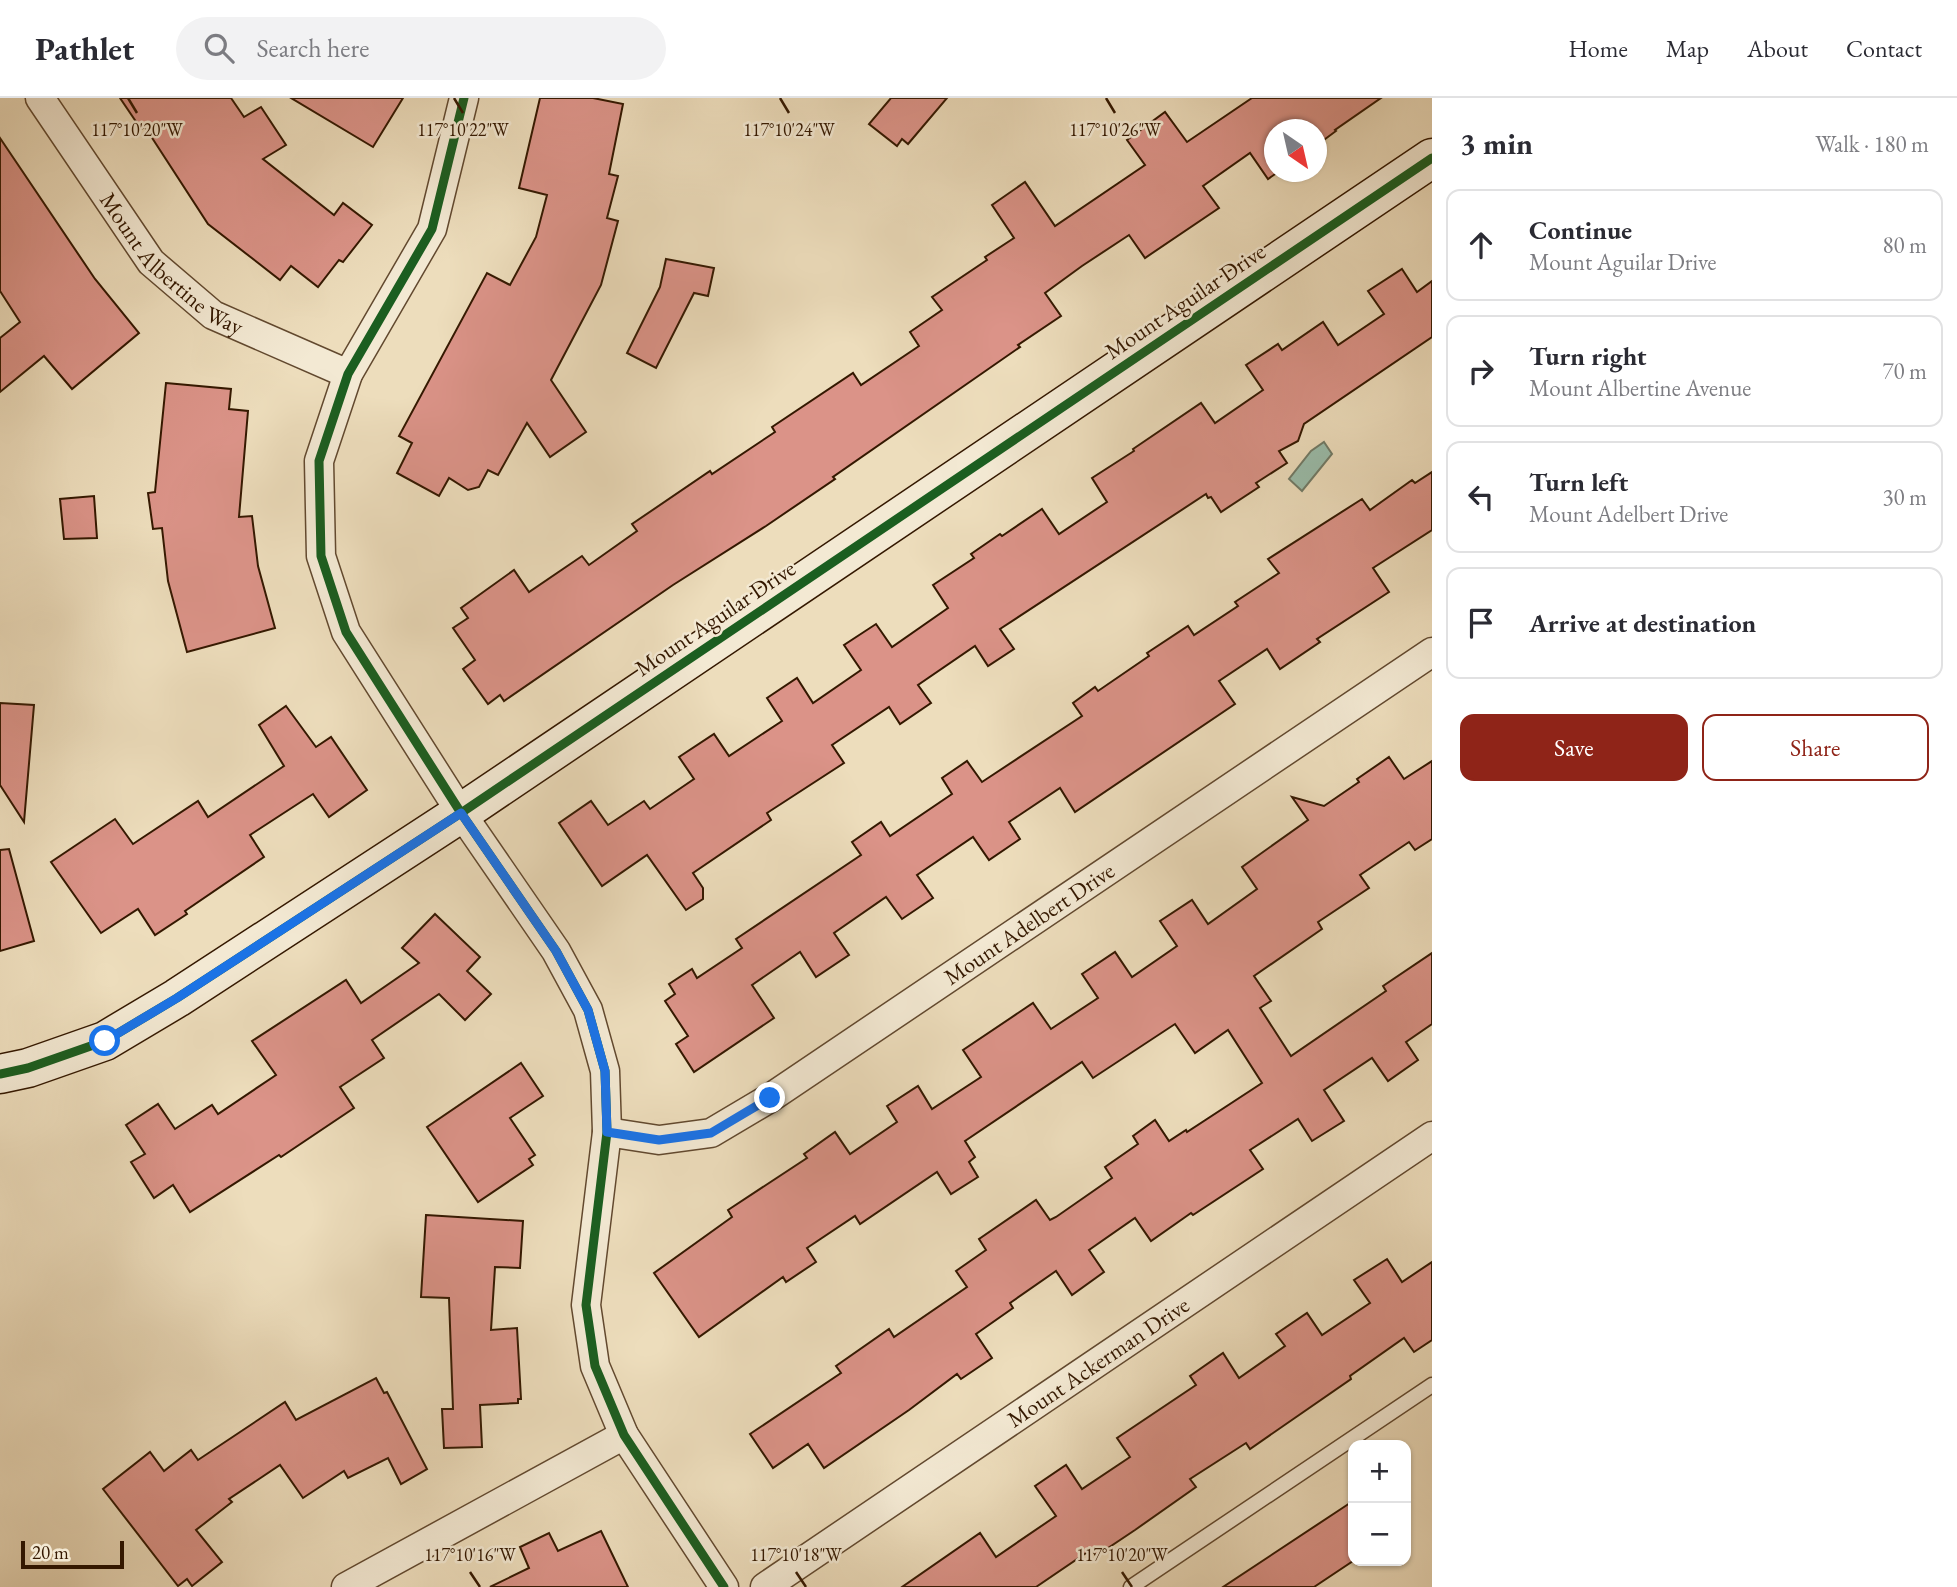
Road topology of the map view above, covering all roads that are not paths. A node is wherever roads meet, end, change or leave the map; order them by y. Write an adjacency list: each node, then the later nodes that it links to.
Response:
1 (40, 98): 4 (street, Mount Albertine Way)
2 (464, 98): 4 (street)
3 (1432, 158): 6 (street, Mount Aguilar Drive)
4 (348, 374): 6 (street)
5 (1432, 652): 8 (street, Mount Adelbert Drive)
6 (461, 813): 7 (street, Mount Aguilar Drive); 8 (street)
7 (0, 1074)
8 (607, 1132): 11 (street)
9 (1432, 1136): 14 (street, Mount Ackerman Drive)
10 (1432, 1385): 15 (lane)
11 (624, 1435): 12 (street); 13 (street)
12 (346, 1587)
13 (724, 1587)
14 (765, 1587)
15 (1131, 1587)

